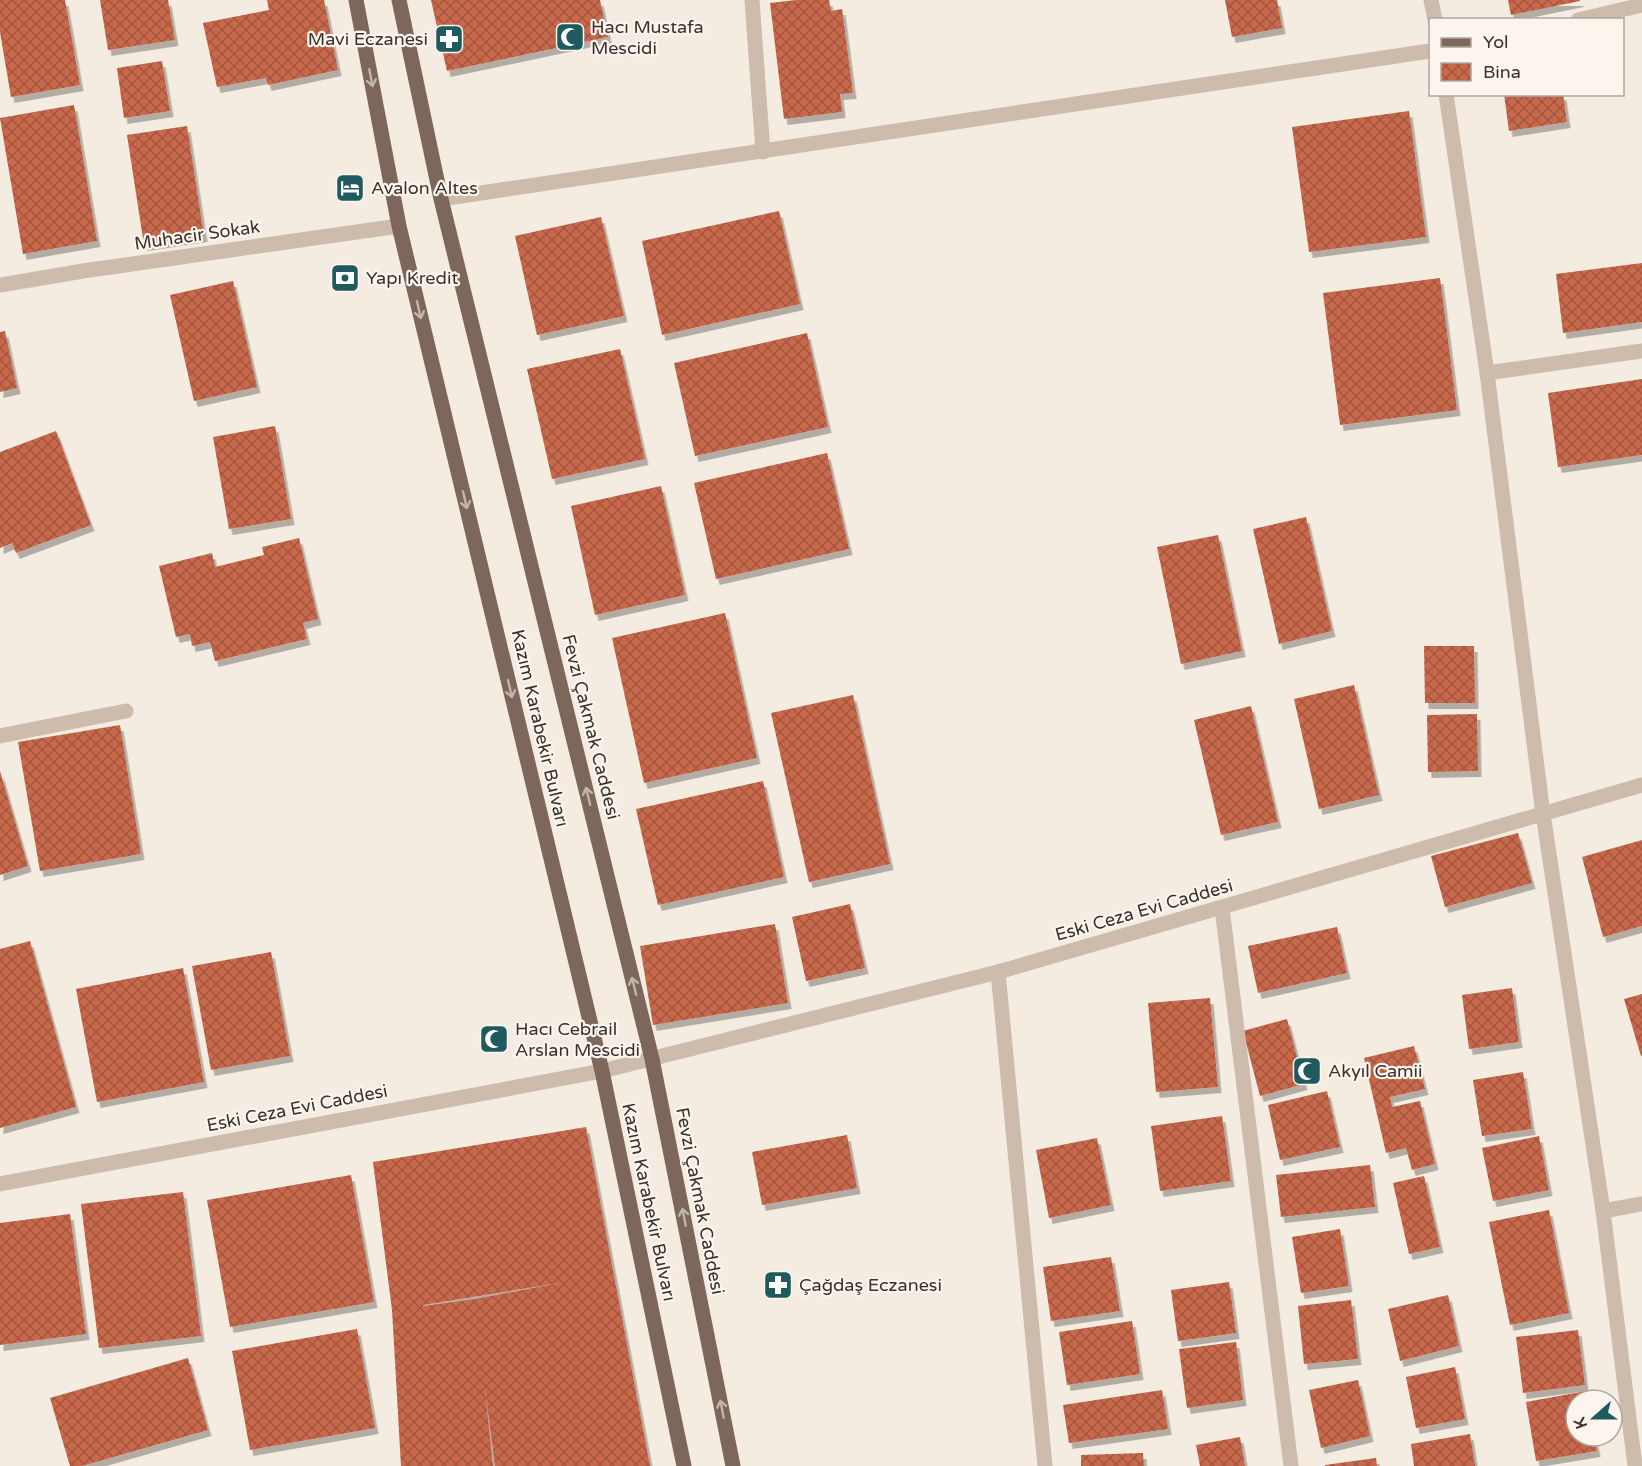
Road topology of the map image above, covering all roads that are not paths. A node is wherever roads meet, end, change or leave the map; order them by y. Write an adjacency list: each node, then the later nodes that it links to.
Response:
1 (356, 0): 12 (main road, Kazım Karabekir Bulvarı, one-way to 12)
2 (399, 0): 11 (main road, Fevzi Çakmak Caddesi)
3 (752, 0): 10 (street)
4 (1431, 0): 6 (street)
5 (1642, 6): 7 (street)
6 (1435, 18)
7 (1587, 18)
8 (1429, 51): 10 (street)
9 (1446, 96): 15 (street)
10 (763, 152): 11 (street)
11 (441, 199): 22 (main road, Fevzi Çakmak Caddesi, one-way to 11)
12 (399, 226): 13 (street, Muhacir Sokak); 23 (main road, Kazım Karabekir Bulvarı, one-way to 23)
13 (0, 285)
14 (1642, 351): 15 (street)
15 (1487, 373): 19 (street)
16 (126, 711): 17 (street)
17 (0, 736)
18 (1642, 785): 19 (street, Eski Ceza Evi Caddesi)
19 (1543, 814): 20 (street, Eski Ceza Evi Caddesi); 26 (street)
20 (1222, 908): 21 (street, Eski Ceza Evi Caddesi); 30 (street)
21 (998, 972): 22 (street, Eski Ceza Evi Caddesi); 29 (street)
22 (652, 1059): 23 (street, Eski Ceza Evi Caddesi); 28 (main road, Fevzi Çakmak Caddesi, one-way to 22)
23 (602, 1071): 24 (street, Eski Ceza Evi Caddesi); 27 (main road, Kazım Karabekir Bulvarı)
24 (0, 1184)
25 (1642, 1204): 26 (street)
26 (1603, 1211): 31 (street)
27 (684, 1466)
28 (733, 1466)
29 (1046, 1466)
30 (1291, 1466)
31 (1635, 1466)

